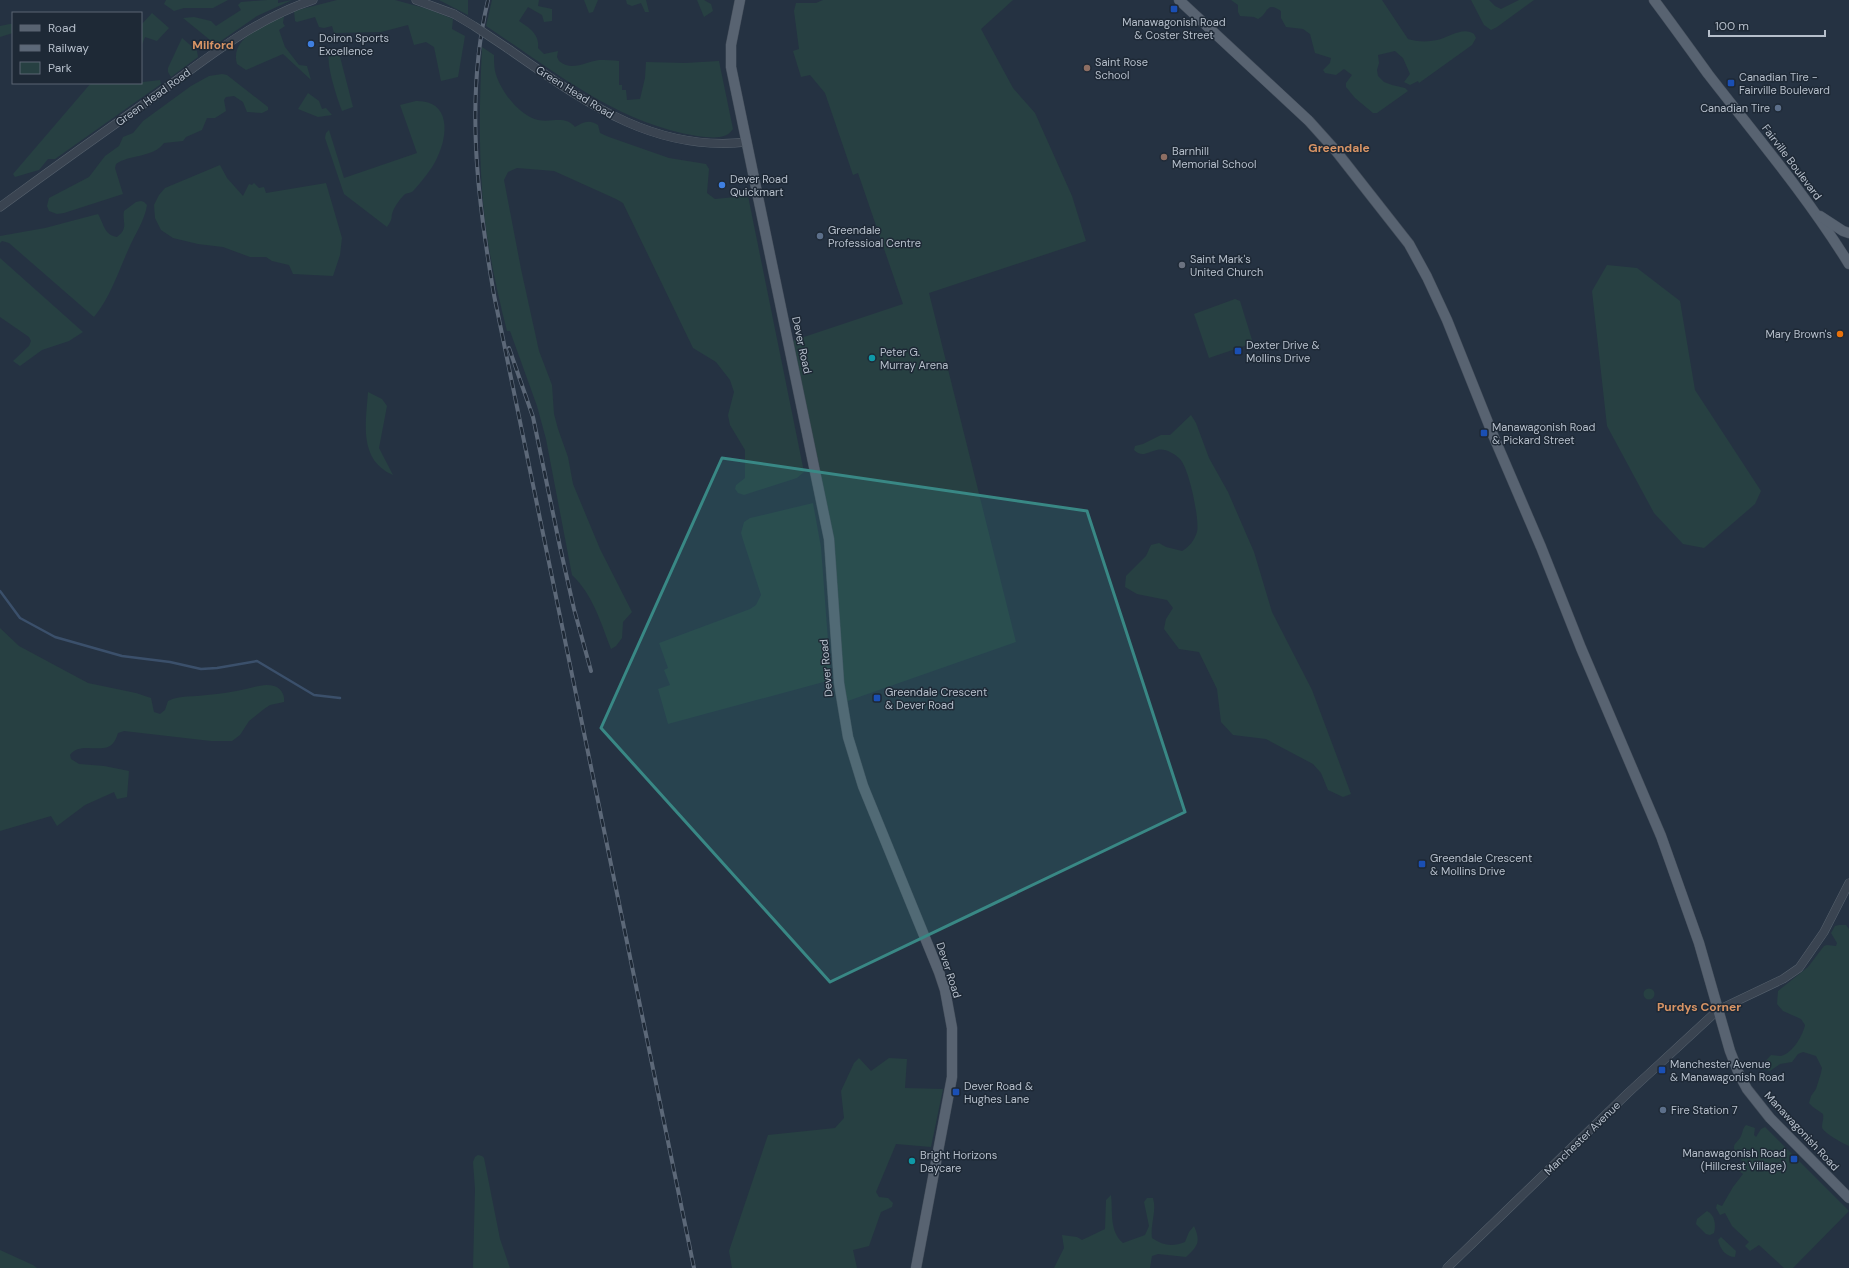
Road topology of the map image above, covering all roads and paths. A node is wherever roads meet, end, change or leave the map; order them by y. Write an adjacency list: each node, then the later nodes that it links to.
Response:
1 (313, 0): 7 (street, Green Head Road)
2 (416, 0): 6 (street, Green Head Road, bridge)
3 (740, 0): 6 (main road, Dever Road)
4 (1179, 0): 12 (main road, Manawagonish Road)
5 (1654, 0): 8 (main road, Fairville Boulevard)
6 (747, 142): 14 (main road, Dever Road)
7 (0, 207)
8 (1815, 213): 9 (main road); 10 (main road, Fairville Boulevard)
9 (1849, 233)
10 (1849, 264)
11 (1849, 883): 12 (street, Manchester Avenue)
12 (1718, 1010): 13 (main road, Manawagonish Road); 15 (street, Manchester Avenue)
13 (1849, 1198)
14 (916, 1268)
15 (1447, 1268)

